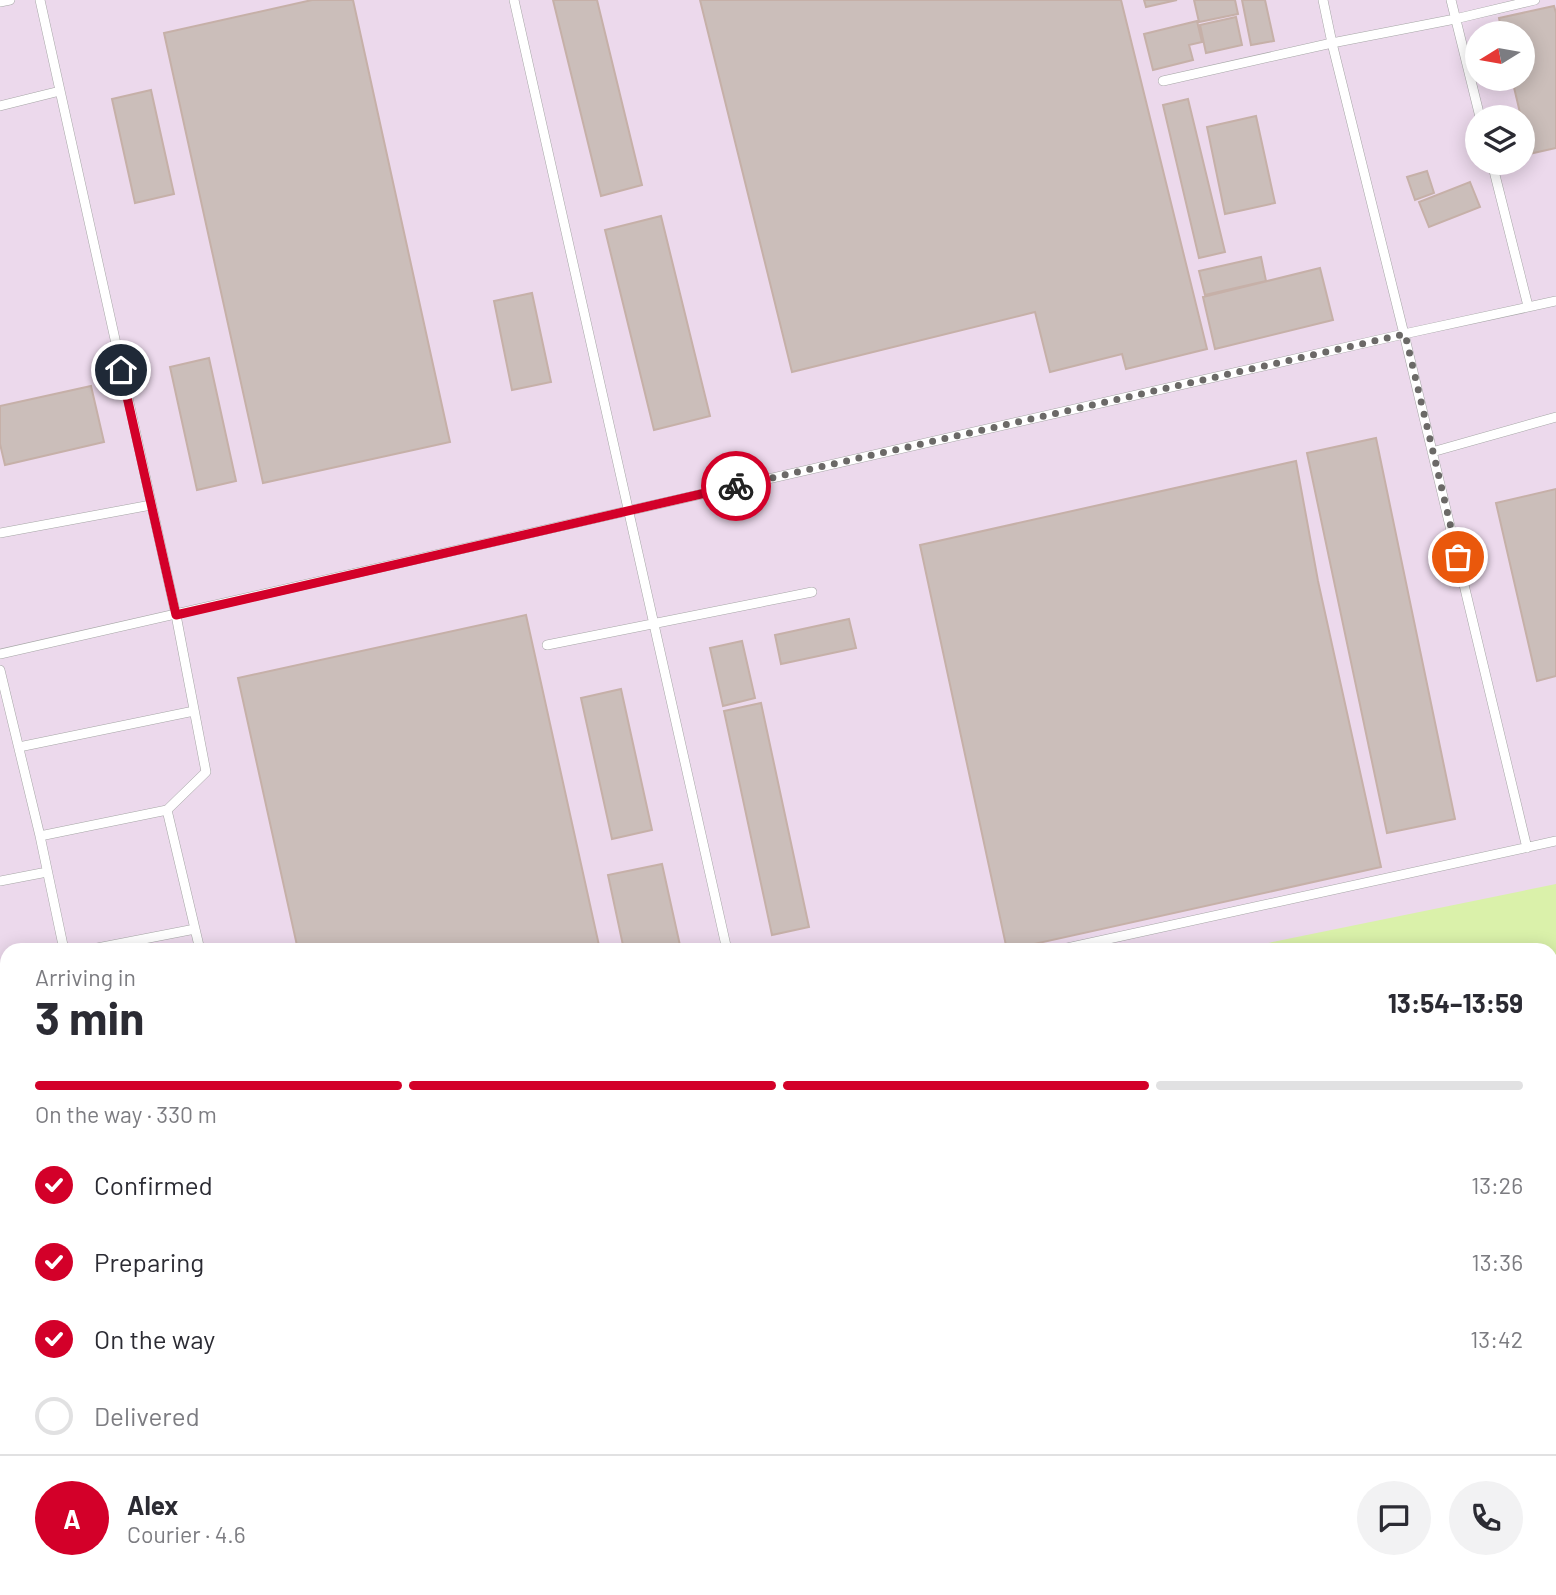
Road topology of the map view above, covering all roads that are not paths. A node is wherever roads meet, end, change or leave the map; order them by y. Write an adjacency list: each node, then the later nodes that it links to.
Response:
1 (10, 0): 7 (lane)
2 (40, 0): 11 (lane)
3 (514, 0): 21 (lane)
4 (1323, 0): 9 (lane)
5 (1451, 0): 8 (lane)
6 (1535, 0): 8 (lane)
7 (0, 2)
8 (1455, 19): 9 (lane); 12 (lane)
9 (1332, 43): 10 (lane); 17 (lane)
10 (1163, 81)
11 (60, 91): 13 (lane); 20 (lane)
12 (1477, 105)
13 (0, 106)
14 (1495, 175): 16 (lane)
15 (1556, 301): 16 (lane)
16 (1528, 306): 17 (lane)
17 (1405, 334): 19 (lane); 21 (lane)
18 (1556, 417): 19 (lane)
19 (1432, 452): 34 (lane)
20 (152, 505): 22 (lane); 24 (lane)
21 (628, 511): 24 (lane); 25 (lane)
22 (0, 533)
23 (812, 592): 25 (lane)
24 (176, 615): 27 (lane); 29 (lane)
25 (654, 624): 26 (lane); 41 (lane)
26 (547, 645)
27 (0, 654)
28 (0, 670): 30 (lane)
29 (194, 711): 30 (lane); 31 (lane)
30 (19, 747): 32 (lane)
31 (167, 810): 32 (lane); 37 (lane)
32 (40, 836): 35 (lane)
33 (1556, 841): 34 (lane)
34 (1527, 848): 42 (lane)
35 (47, 872): 36 (lane); 38 (lane)
36 (0, 881)
37 (195, 929): 39 (lane); 40 (lane)
38 (62, 943)
39 (123, 943)
40 (198, 943)
41 (725, 943)
42 (1091, 943)

